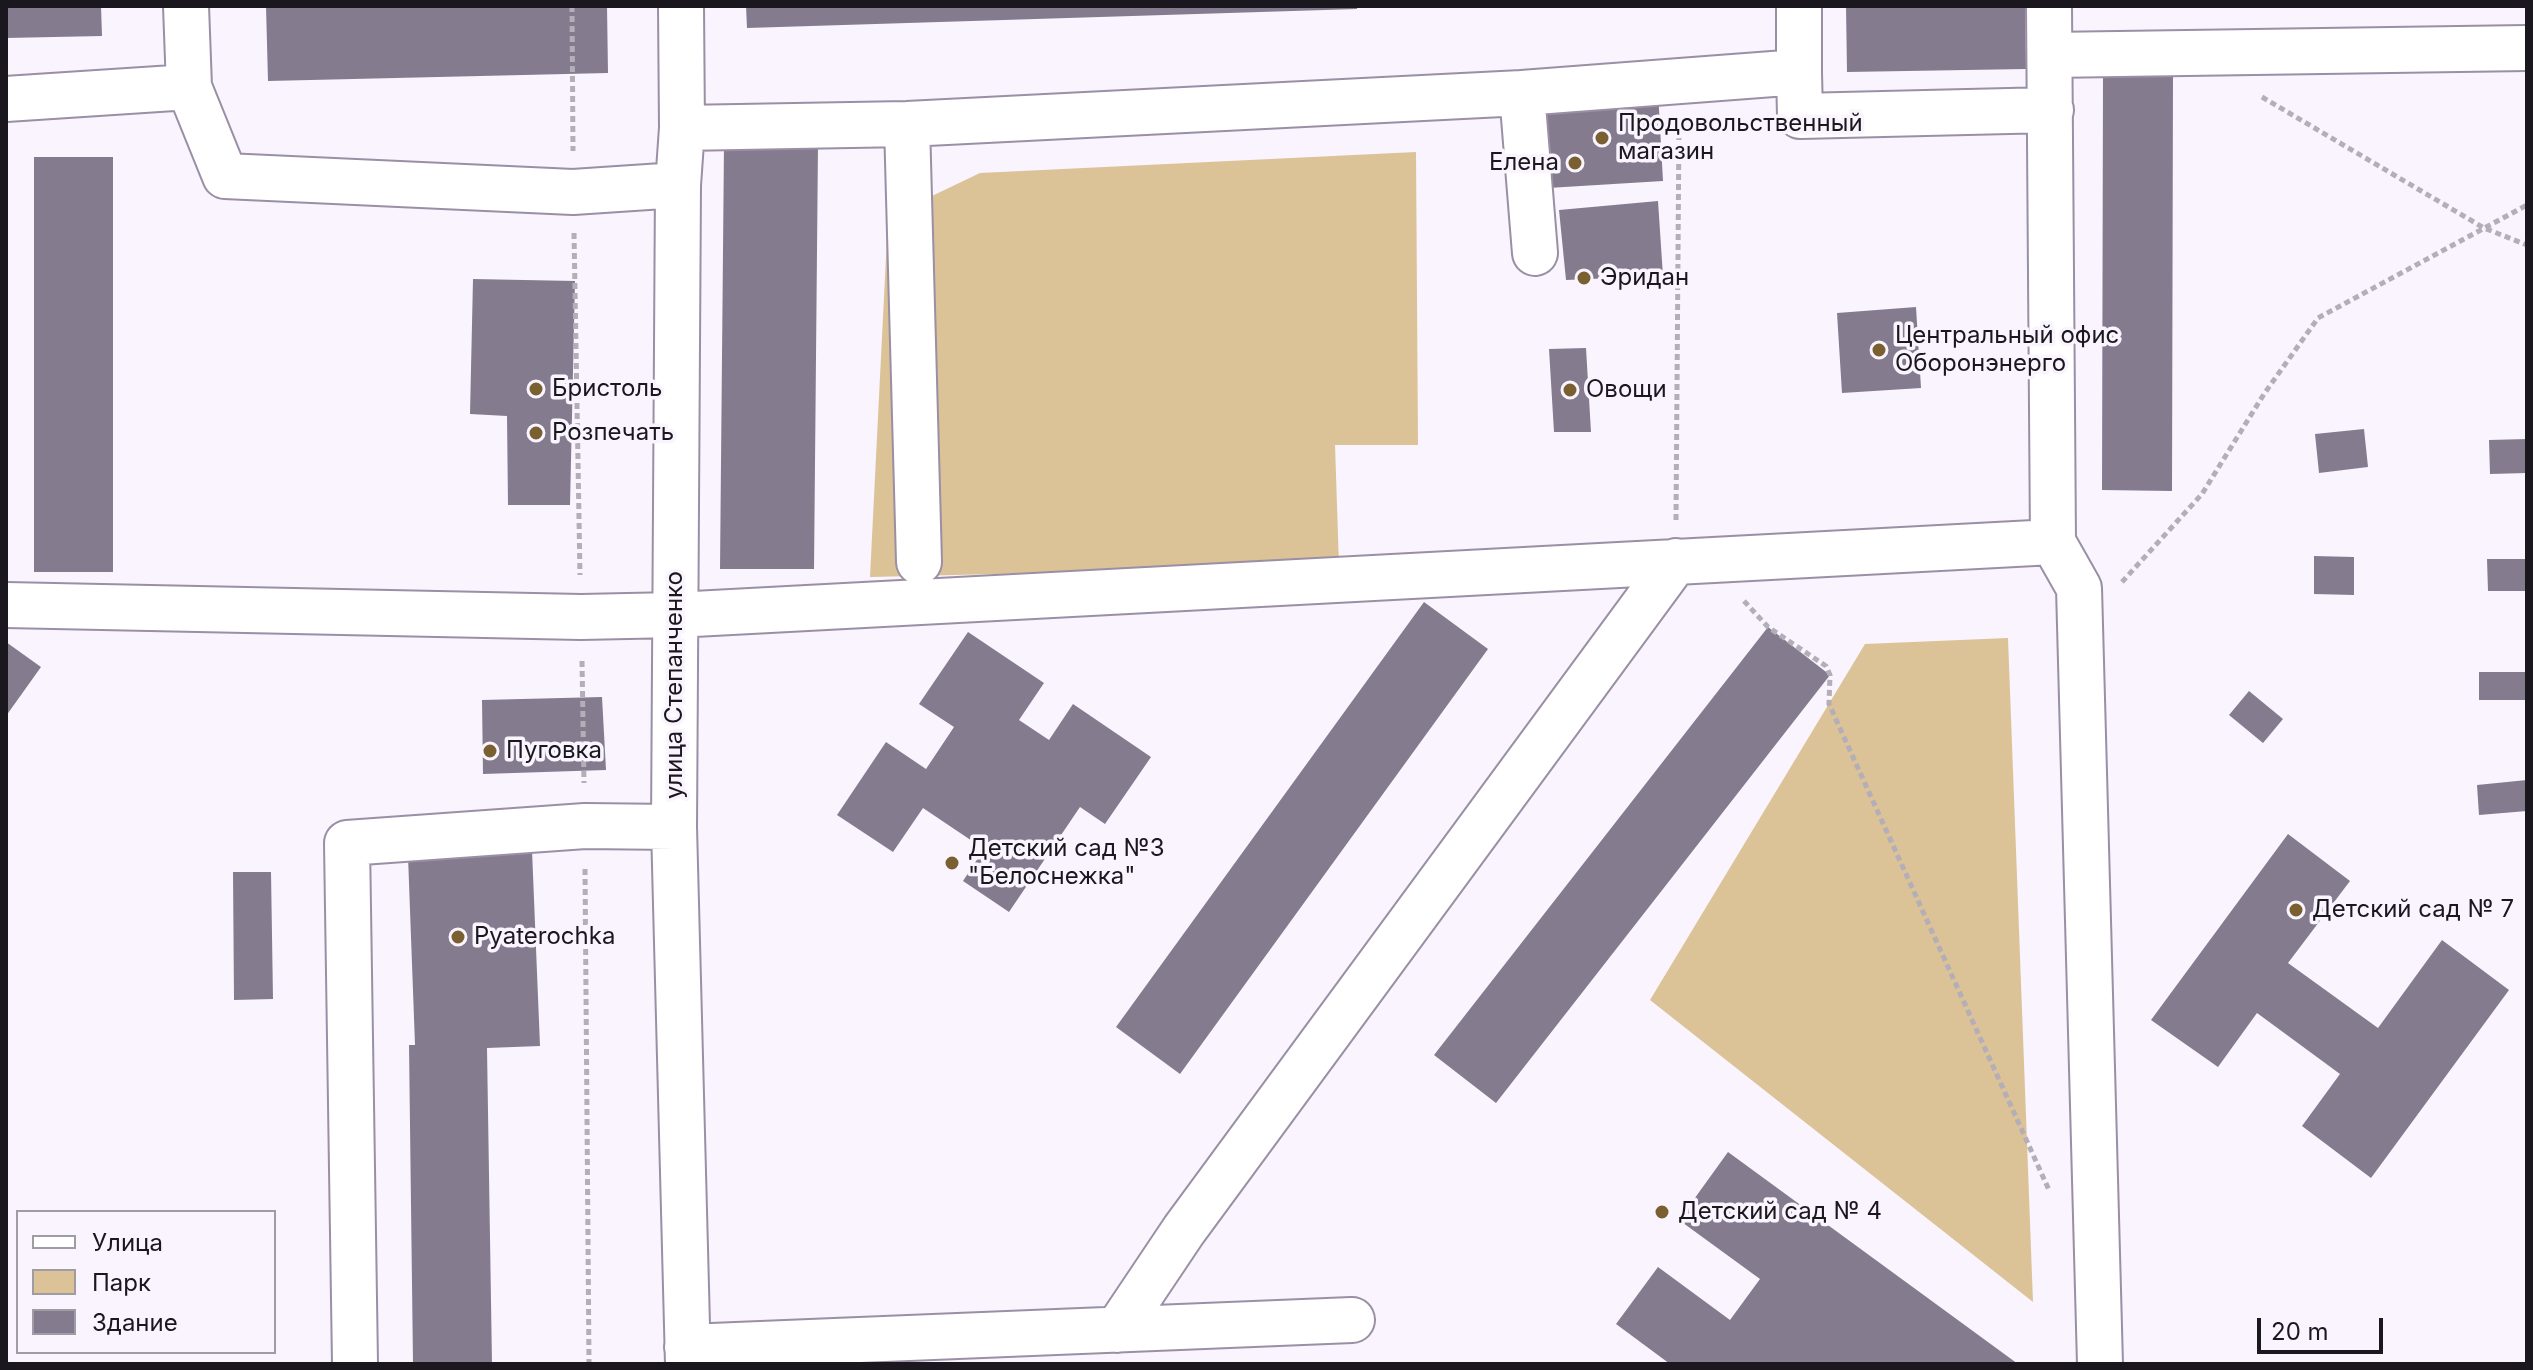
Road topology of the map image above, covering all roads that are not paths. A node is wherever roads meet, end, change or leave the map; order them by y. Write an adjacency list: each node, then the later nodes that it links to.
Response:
1 (186, 6): 8 (street)
2 (681, 6): 13 (street, улица Степанченко)
3 (1799, 6): 7 (street)
4 (2049, 6): 6 (street)
5 (2527, 48): 6 (street)
6 (2050, 55): 11 (street)
7 (1799, 72): 9 (street); 11 (street)
8 (189, 87): 10 (street); 14 (street)
9 (1522, 93): 12 (street); 15 (street)
10 (6, 99)
11 (2051, 110): 16 (street)
12 (907, 124): 13 (street); 18 (street)
13 (682, 128): 14 (street, улица Степанченко)
14 (678, 185): 20 (street, улица Степанченко)
15 (1535, 253)
16 (2053, 542): 17 (street); 26 (street)
17 (1691, 561): 20 (street); 23 (street)
18 (919, 562)
19 (6, 605): 20 (street)
20 (675, 615): 21 (street, улица Степанченко)
21 (674, 827): 24 (street, улица Степанченко); 25 (street)
22 (1352, 1320): 23 (street)
23 (1117, 1330): 24 (street)
24 (688, 1356)
25 (355, 1364)
26 (2100, 1364)

